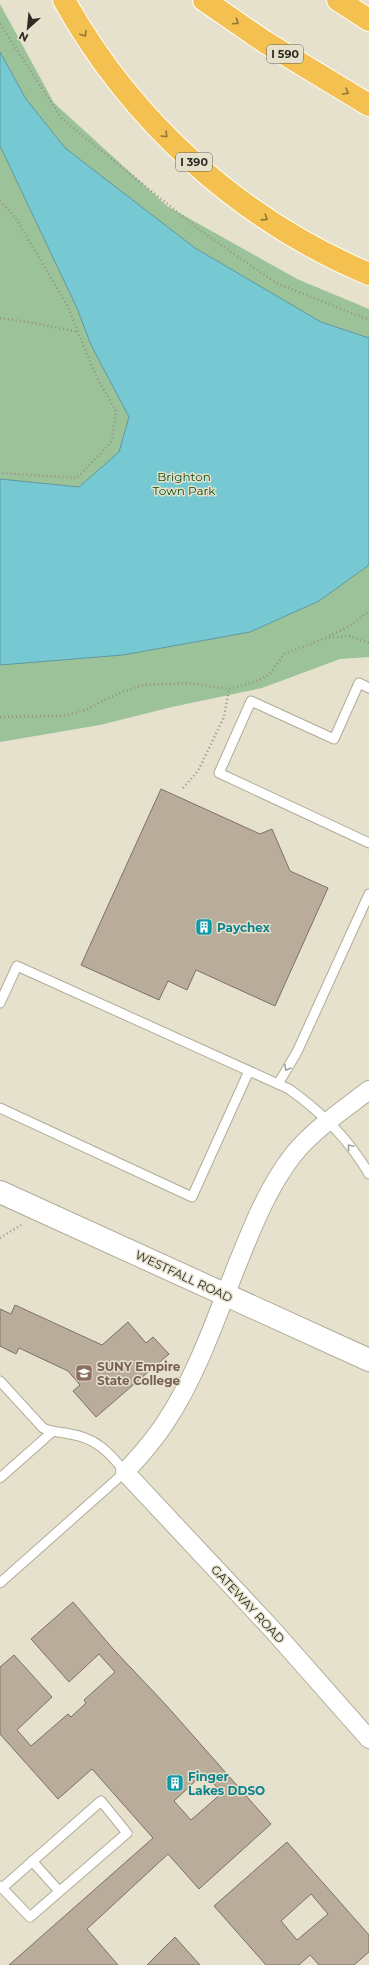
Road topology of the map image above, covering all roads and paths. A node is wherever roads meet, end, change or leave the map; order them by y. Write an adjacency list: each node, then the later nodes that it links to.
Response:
1 (64, 0): 8 (highway, I 390, one-way to 8)
2 (204, 0): 6 (highway, I 590, one-way to 6)
3 (338, 0): 4 (highway)
4 (369, 20)
5 (0, 24): 10 (path)
6 (369, 105)
7 (0, 201): 11 (path)
8 (369, 274)
9 (0, 318): 11 (path)
10 (369, 320)
11 (79, 332): 12 (path)
12 (0, 473)
13 (369, 611): 14 (path)
14 (326, 638): 15 (path); 17 (path)
15 (369, 643)
16 (369, 688): 20 (lane)
17 (229, 689): 18 (path); 19 (path)
18 (0, 717)
19 (184, 788)
20 (369, 843)
21 (369, 894): 24 (lane, one-way to 24)
22 (0, 1003): 23 (lane)
23 (249, 1071): 24 (lane); 26 (lane)
24 (278, 1084): 27 (lane)
25 (369, 1090): 27 (street)
26 (0, 1108)
27 (328, 1122): 28 (lane, one-way to 27); 32 (street)
28 (369, 1174)
29 (0, 1192): 32 (street, WESTFALL ROAD)
30 (21, 1225): 31 (path)
31 (0, 1238)
32 (225, 1294): 33 (street, WESTFALL ROAD); 36 (street)
33 (369, 1360)
34 (0, 1381): 35 (lane)
35 (52, 1432): 36 (lane); 37 (lane)
36 (125, 1472): 38 (lane); 39 (street, GATEWAY ROAD)
37 (0, 1478)
38 (0, 1583)
39 (369, 1739)
40 (32, 1861): 41 (lane); 42 (lane); 42 (lane)
41 (1, 1887): 42 (lane)
42 (60, 1891)

